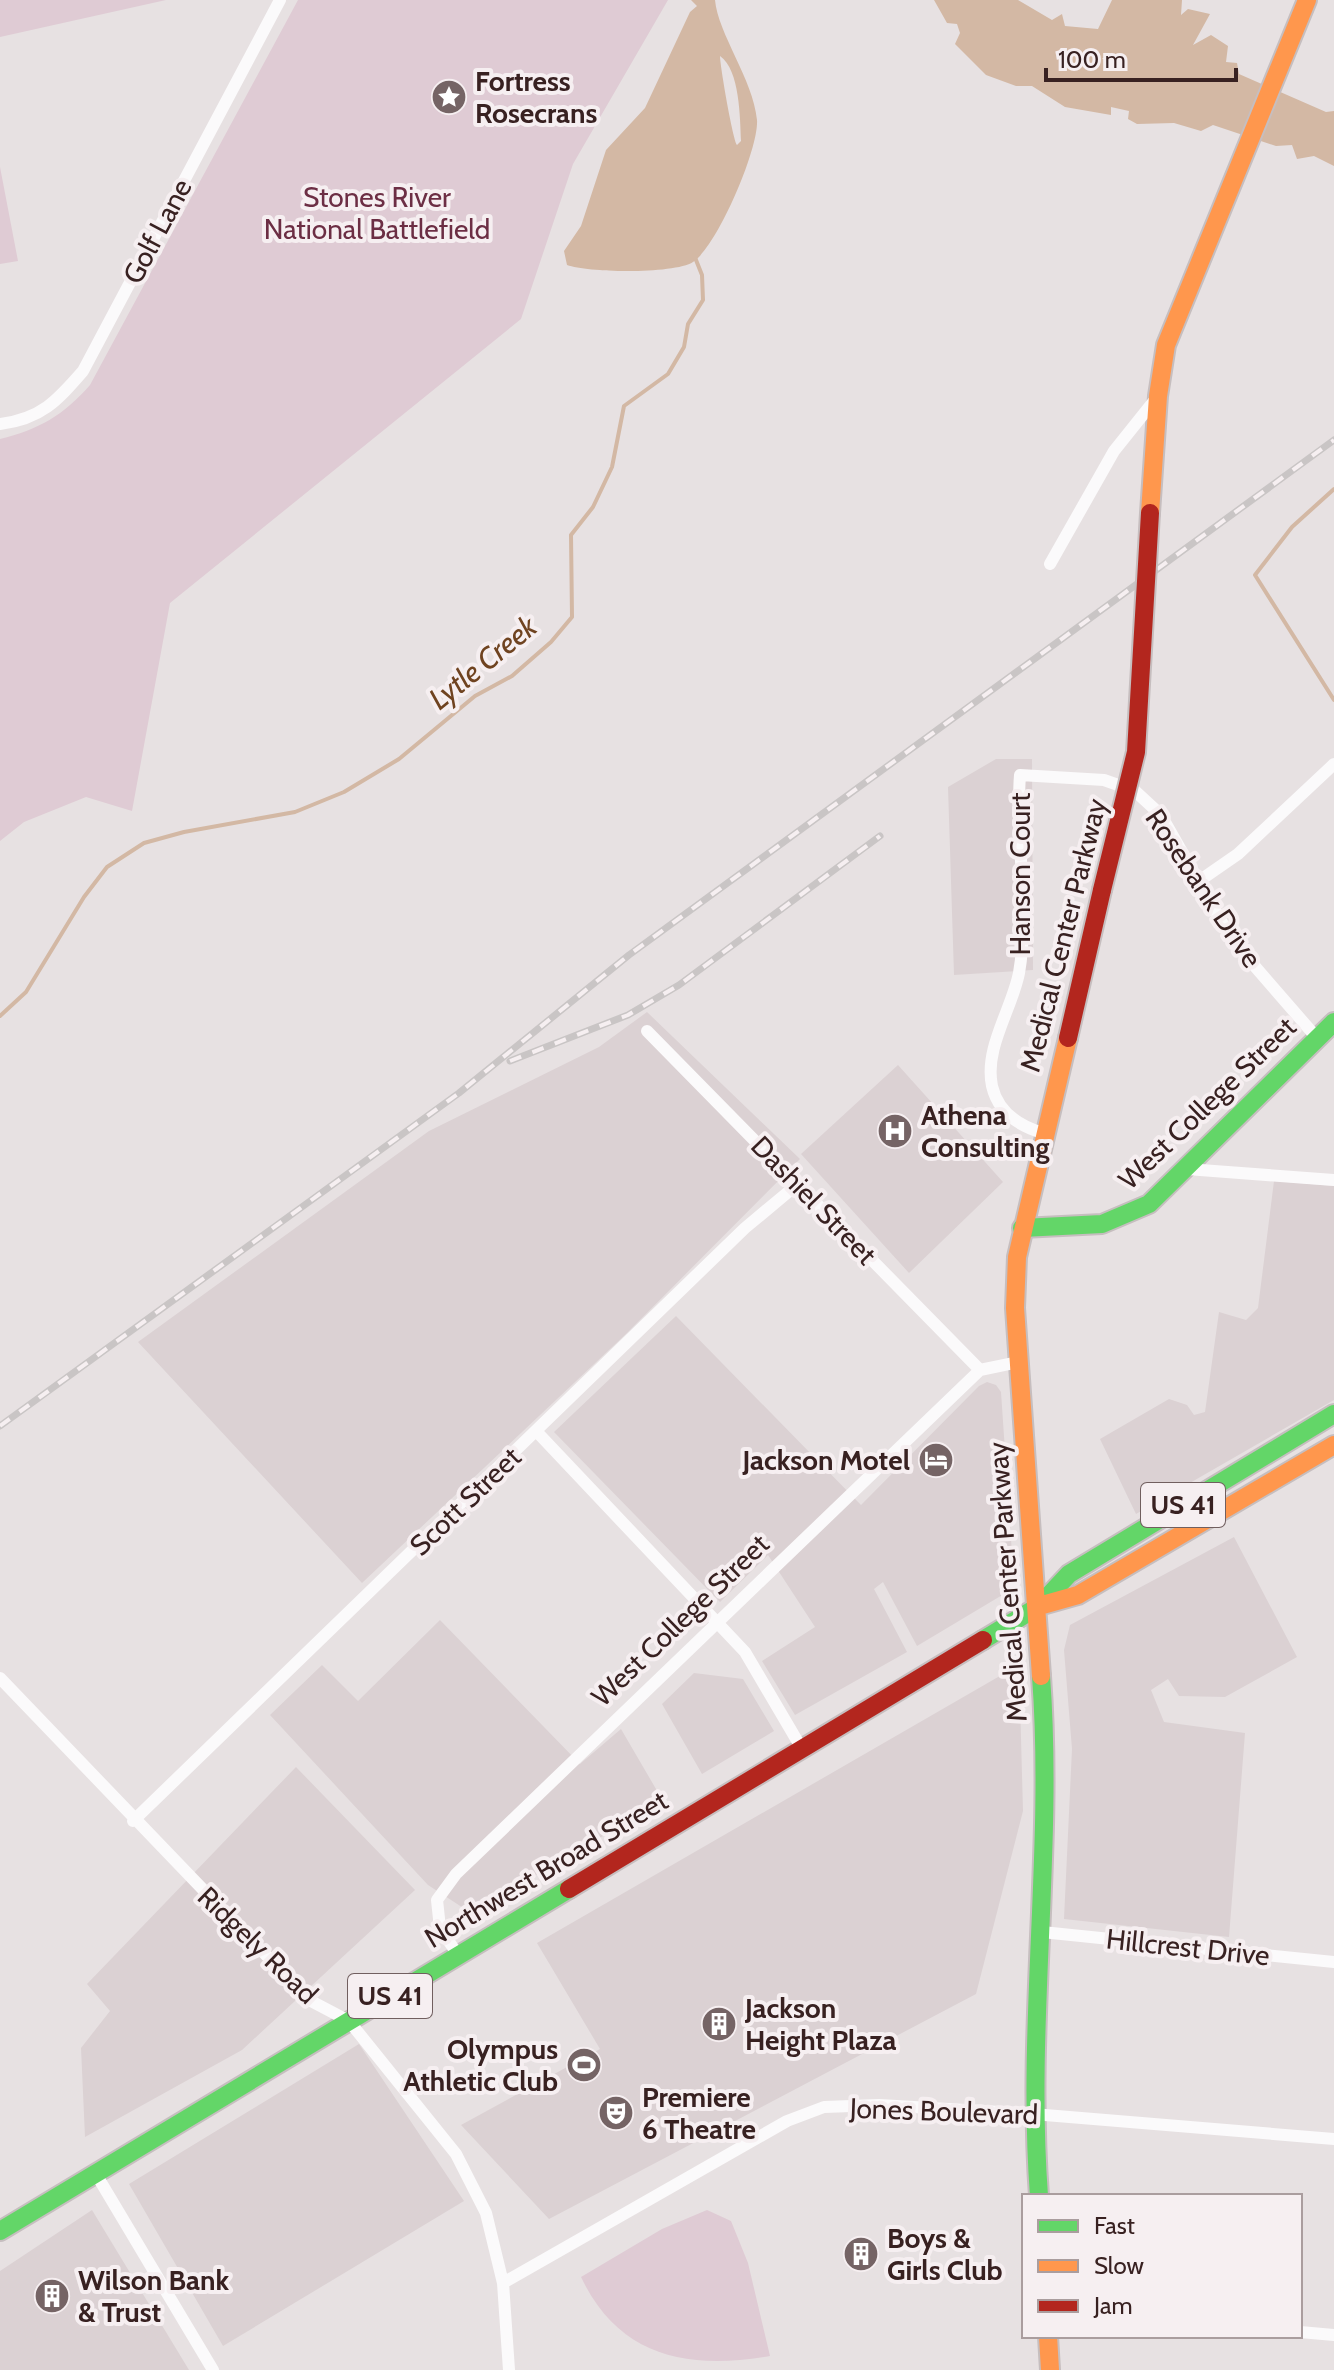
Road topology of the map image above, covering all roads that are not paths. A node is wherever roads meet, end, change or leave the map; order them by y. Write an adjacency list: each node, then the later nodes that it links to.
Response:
1 (280, 0): 4 (street, Golf Lane)
2 (1307, 0): 3 (main road, Medical Center Parkway)
3 (1158, 396): 5 (street); 12 (main road, Medical Center Parkway, bridge)
4 (0, 424)
5 (1050, 564)
6 (1334, 764): 8 (street)
7 (1020, 775): 8 (street, Rosebank Drive); 12 (street, Hanson Court)
8 (1199, 881): 11 (street, Rosebank Drive)
9 (1334, 1022): 11 (main road, West College Street)
10 (647, 1031): 15 (street, Dashiel Street)
11 (1317, 1038): 13 (main road, West College Street)
12 (1043, 1133): 16 (main road, Medical Center Parkway)
13 (1187, 1169): 14 (street); 16 (main road, West College Street)
14 (1334, 1180)
15 (799, 1183): 18 (street, Dashiel Street); 20 (street, Scott Street)
16 (1022, 1228): 17 (main road, Medical Center Parkway)
17 (1019, 1362): 18 (street); 22 (main road, Medical Center Parkway)
18 (980, 1370): 23 (street, West College Street)
19 (1334, 1414): 22 (main road, Northwest Broad Street / US 41)
20 (537, 1432): 23 (street); 26 (street, Scott Street)
21 (1334, 1445): 22 (main road, Northwest Broad Street / US 41)
22 (1039, 1606): 25 (main road, Northwest Broad Street / US 41); 27 (main road, Medical Center Parkway)
23 (719, 1622): 25 (street); 28 (street, West College Street)
24 (0, 1678): 26 (street, Ridgely Road)
25 (802, 1749): 28 (main road, Northwest Broad Street / US 41)
26 (133, 1821): 30 (street, Ridgely Road)
27 (1042, 1932): 29 (street, Hillcrest Drive); 31 (main road, Medical Center Parkway)
28 (458, 1955): 30 (main road, Northwest Broad Street / US 41)
29 (1334, 1962)
30 (349, 2021): 33 (main road, Northwest Broad Street / US 41); 36 (street, Ridgely Road)
31 (1033, 2114): 32 (street, Jones Boulevard); 34 (main road, Medical Center Parkway); 36 (street, Jones Boulevard)
32 (1334, 2139)
33 (96, 2174): 35 (main road, Northwest Broad Street / US 41); 40 (street)
34 (1039, 2194)
35 (0, 2231)
36 (503, 2283): 41 (street, Ridgely Road)
37 (1302, 2332): 38 (street)
38 (1334, 2335)
39 (1048, 2338): 42 (main road)
40 (213, 2370)
41 (509, 2370)
42 (1050, 2370)

